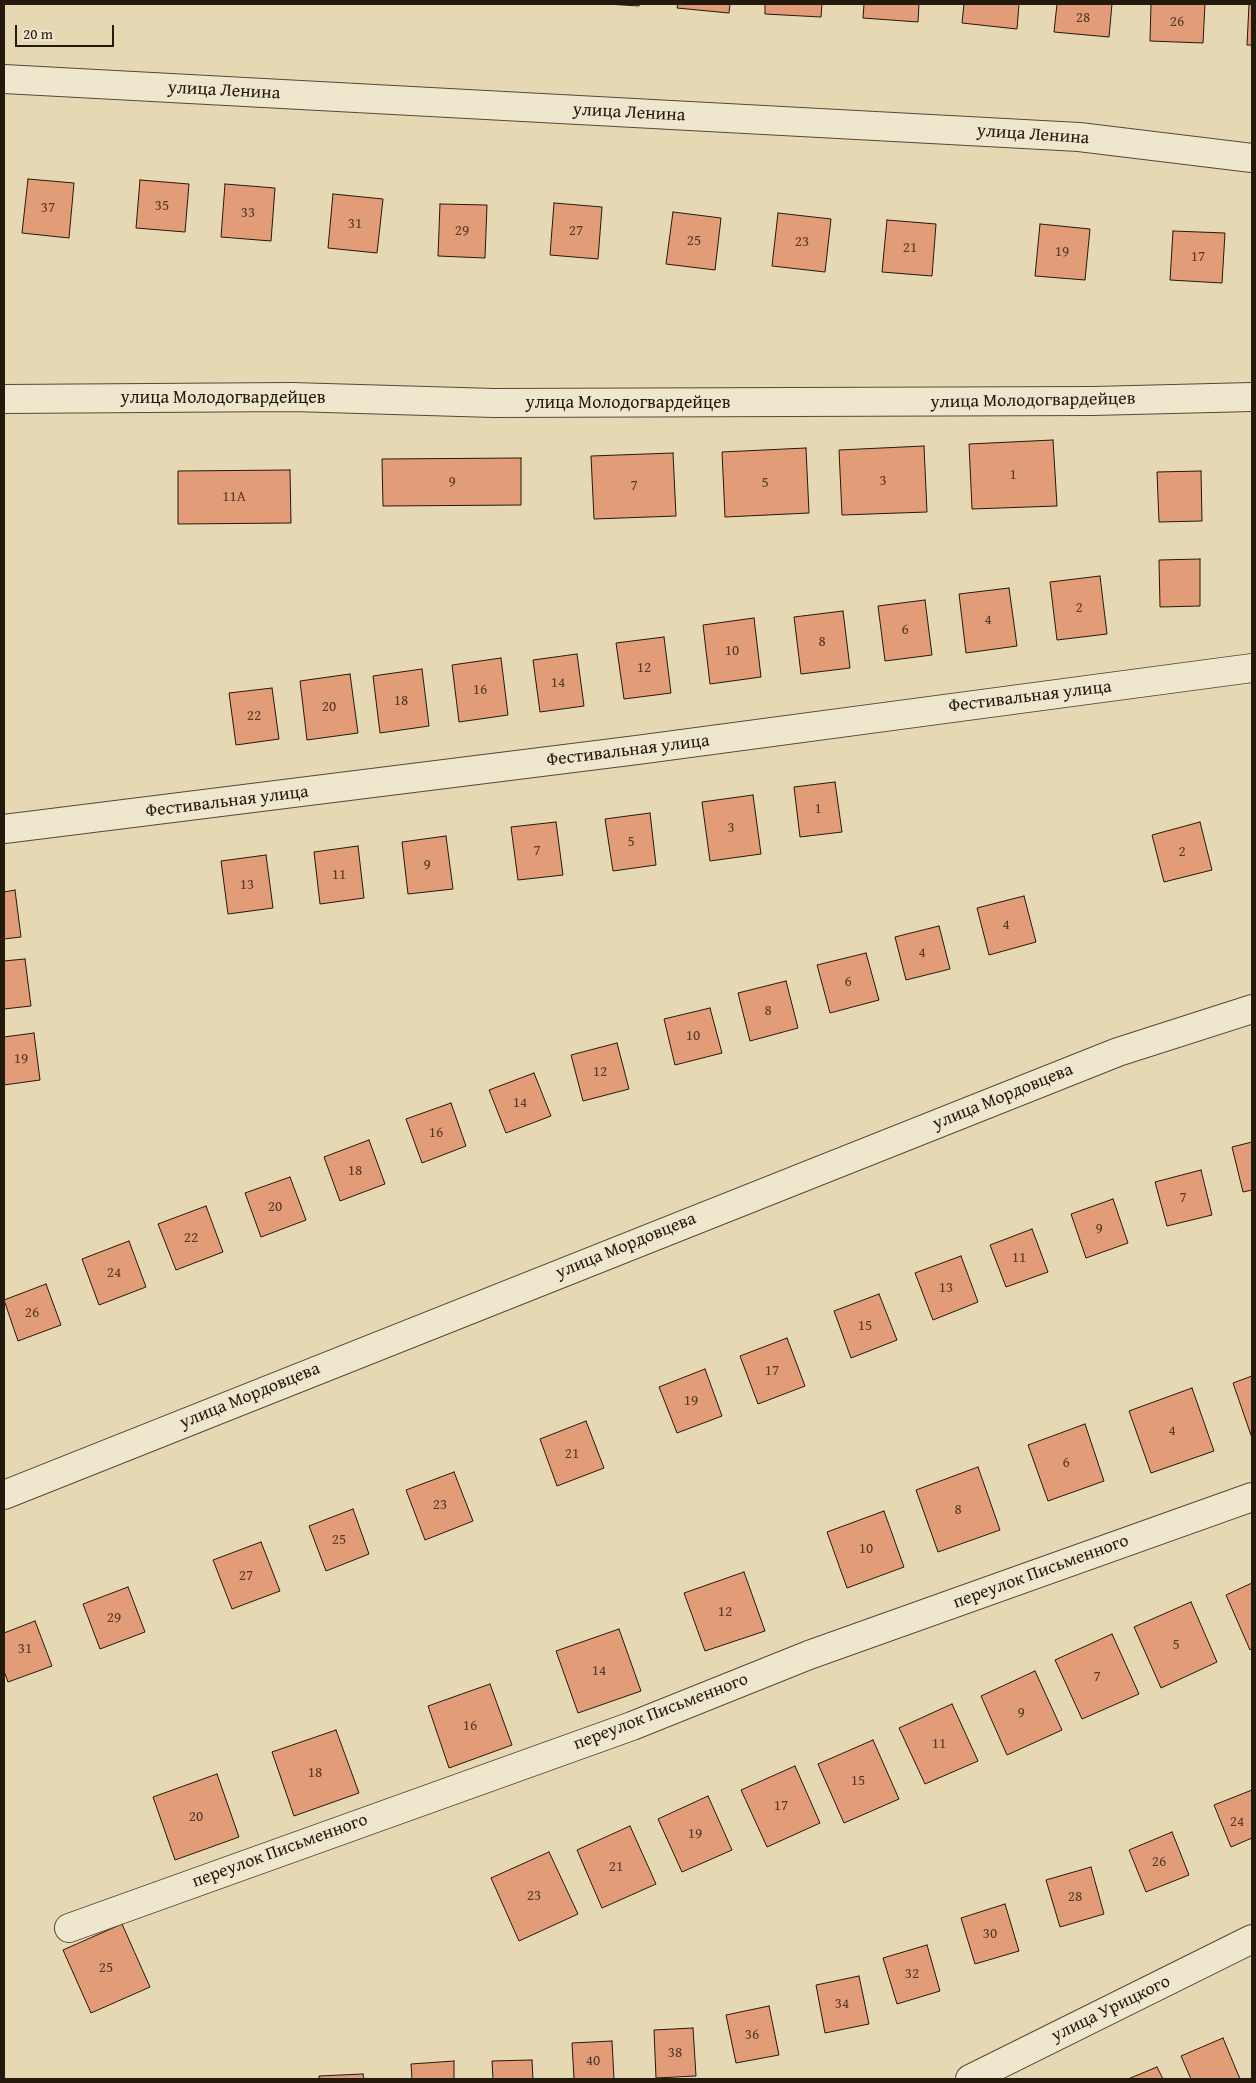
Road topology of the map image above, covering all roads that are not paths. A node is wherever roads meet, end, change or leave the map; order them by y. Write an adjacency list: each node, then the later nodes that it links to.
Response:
1 (4, 79): 2 (street, улица Ленина)
2 (1252, 158)
3 (1252, 397): 4 (street, улица Молодогвардейцев)
4 (4, 399)
5 (1252, 668): 6 (street, Фестивальная улица)
6 (4, 829)
7 (1252, 1009): 8 (street, улица Мордовцева)
8 (4, 1495)
9 (1252, 1497): 10 (street, переулок Письменного)
10 (69, 1928)
11 (1252, 1939): 12 (street, улица Урицкого)
12 (981, 2076)

